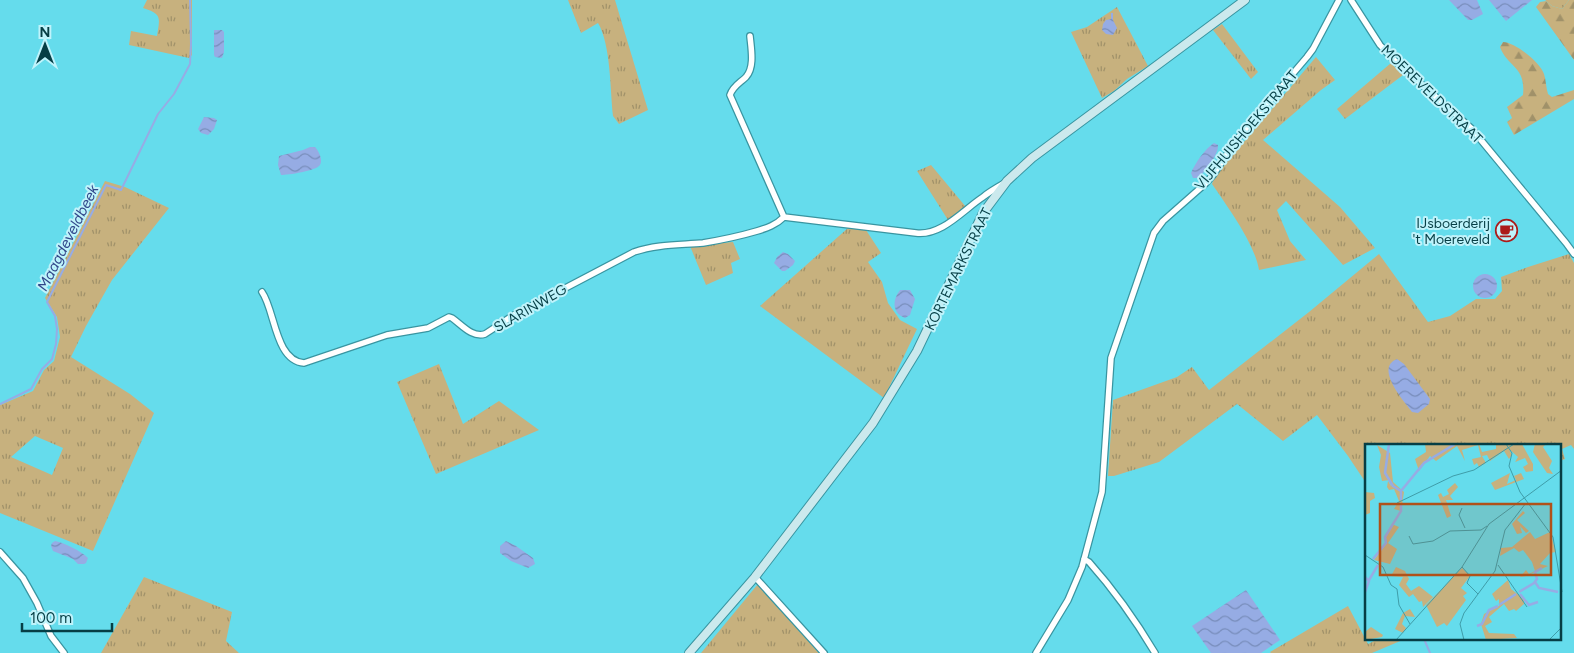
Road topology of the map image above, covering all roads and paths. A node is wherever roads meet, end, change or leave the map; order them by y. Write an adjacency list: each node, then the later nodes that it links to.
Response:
1 (1245, 0): 5 (street, KORTEMARKSTRAAT)
2 (1339, 0): 10 (street, VIJFHUISHOEKSTRAAT)
3 (1351, 0): 7 (street, MOEREVELDSTRAAT)
4 (750, 36): 6 (street)
5 (1007, 181): 6 (street); 11 (street, KORTEMARKSTRAAT)
6 (784, 218): 8 (street, SLARINWEG)
7 (1574, 254)
8 (262, 292)
9 (0, 552): 12 (street)
10 (1084, 559): 15 (street, VIJFHUISHOEKSTRAAT); 16 (street)
11 (755, 577): 13 (street, KORTEMARKSTRAAT); 14 (street)
12 (64, 653)
13 (689, 653)
14 (824, 653)
15 (1036, 653)
16 (1155, 653)

